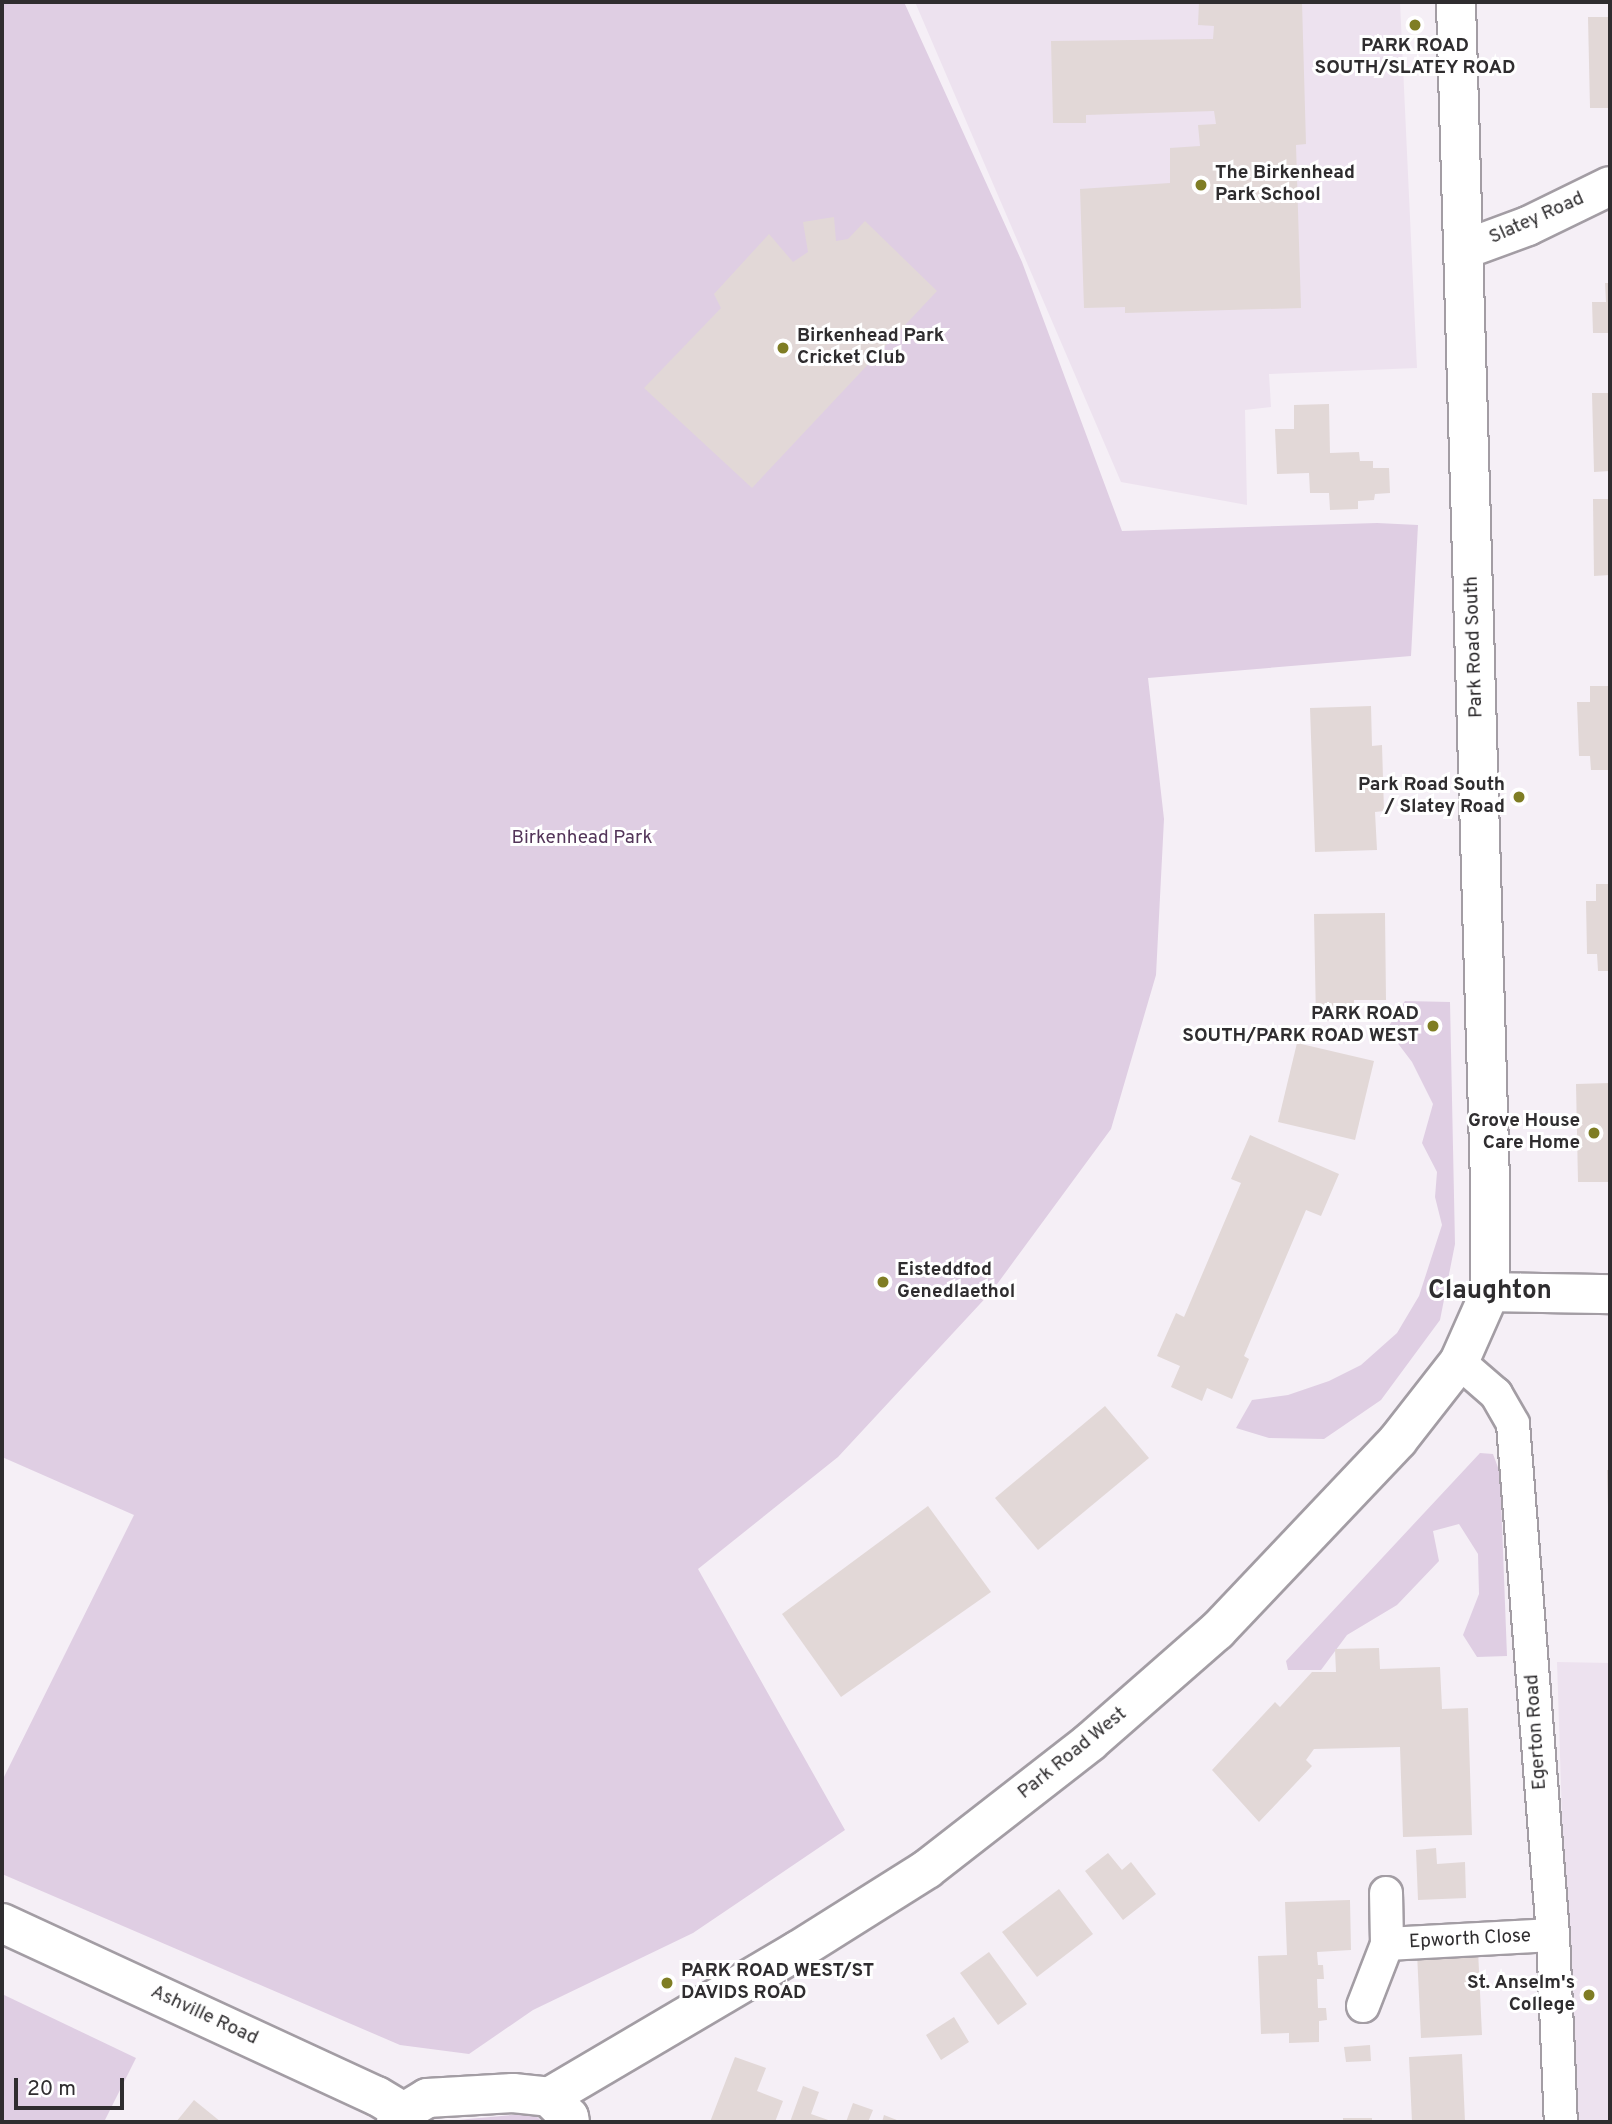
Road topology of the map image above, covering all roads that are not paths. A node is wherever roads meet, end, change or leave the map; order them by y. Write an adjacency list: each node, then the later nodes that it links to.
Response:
1 (1456, 2): 3 (street, Park Road South)
2 (1610, 186): 3 (street, Slatey Road)
3 (1463, 250): 4 (street, Park Road South)
4 (1490, 1292): 5 (street); 6 (street, Park Road West)
5 (1610, 1294)
6 (1460, 1362): 9 (street, Egerton Road); 12 (street, Park Road West)
7 (1386, 1894): 10 (street, Epworth Close)
8 (2, 1923): 13 (street, Ashville Road)
9 (1553, 1935): 10 (street, Epworth Close); 14 (street, Egerton Road)
10 (1387, 1944): 11 (street, Epworth Close)
11 (1363, 2006)
12 (559, 2110): 13 (street)
13 (400, 2117)
14 (1561, 2122)

